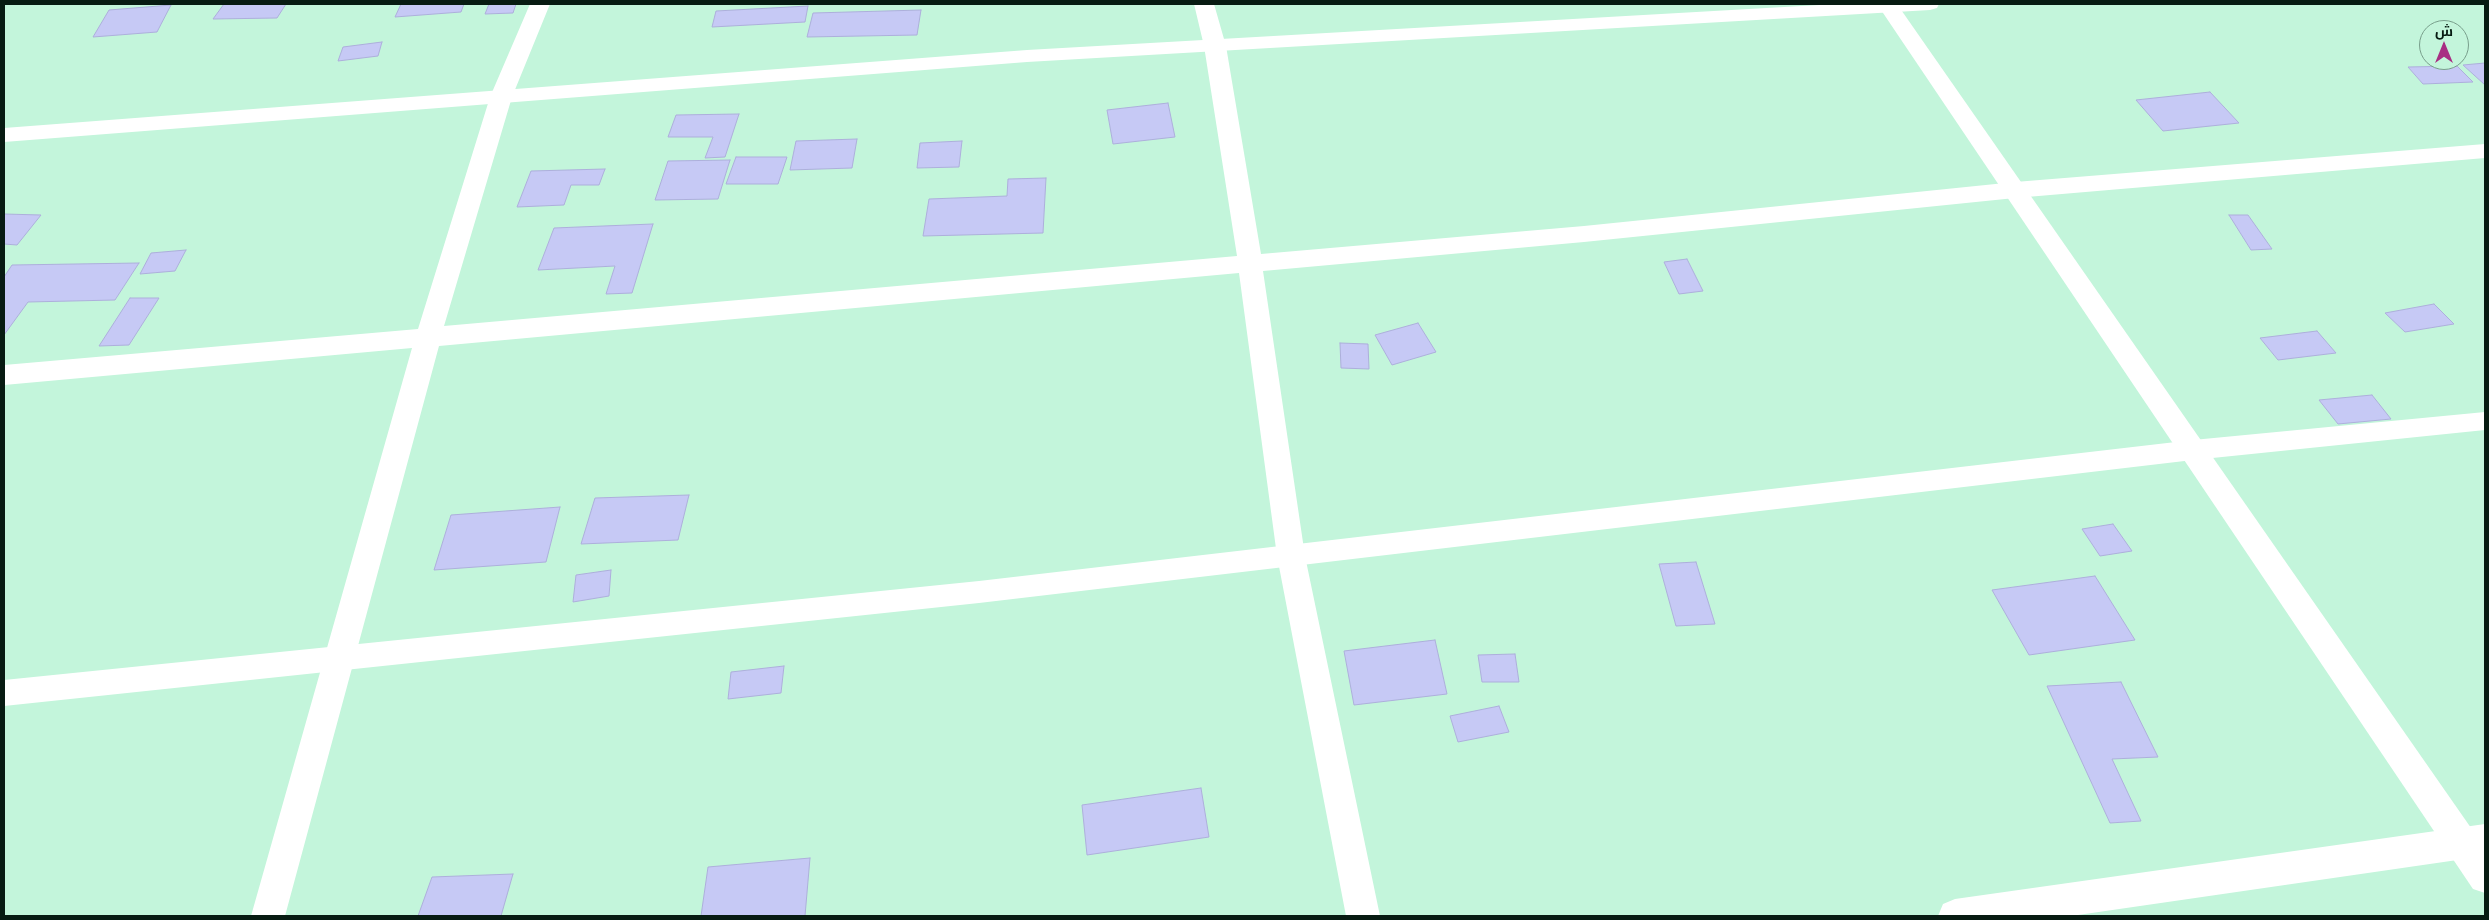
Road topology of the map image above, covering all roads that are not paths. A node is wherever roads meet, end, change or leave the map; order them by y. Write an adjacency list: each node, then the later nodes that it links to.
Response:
1 (540, 4): 6 (street)
2 (1204, 4): 5 (street)
3 (1930, 4): 4 (lane)
4 (1888, 5): 5 (lane); 9 (street)
5 (1215, 46): 6 (lane); 10 (street)
6 (501, 97): 7 (lane); 11 (street)
7 (4, 135)
8 (2485, 150): 9 (street)
9 (2015, 190): 10 (street); 14 (street)
10 (1250, 264): 11 (street); 15 (street)
11 (428, 338): 12 (street); 16 (street)
12 (4, 375)
13 (2485, 421): 14 (lane)
14 (2193, 450): 15 (lane); 18 (street)
15 (1291, 556): 16 (lane); 21 (street)
16 (341, 658): 17 (lane); 20 (street)
17 (4, 693)
18 (2474, 842): 19 (street); 22 (street)
19 (2485, 877)
20 (268, 916)
21 (1363, 916)
22 (1955, 916)

